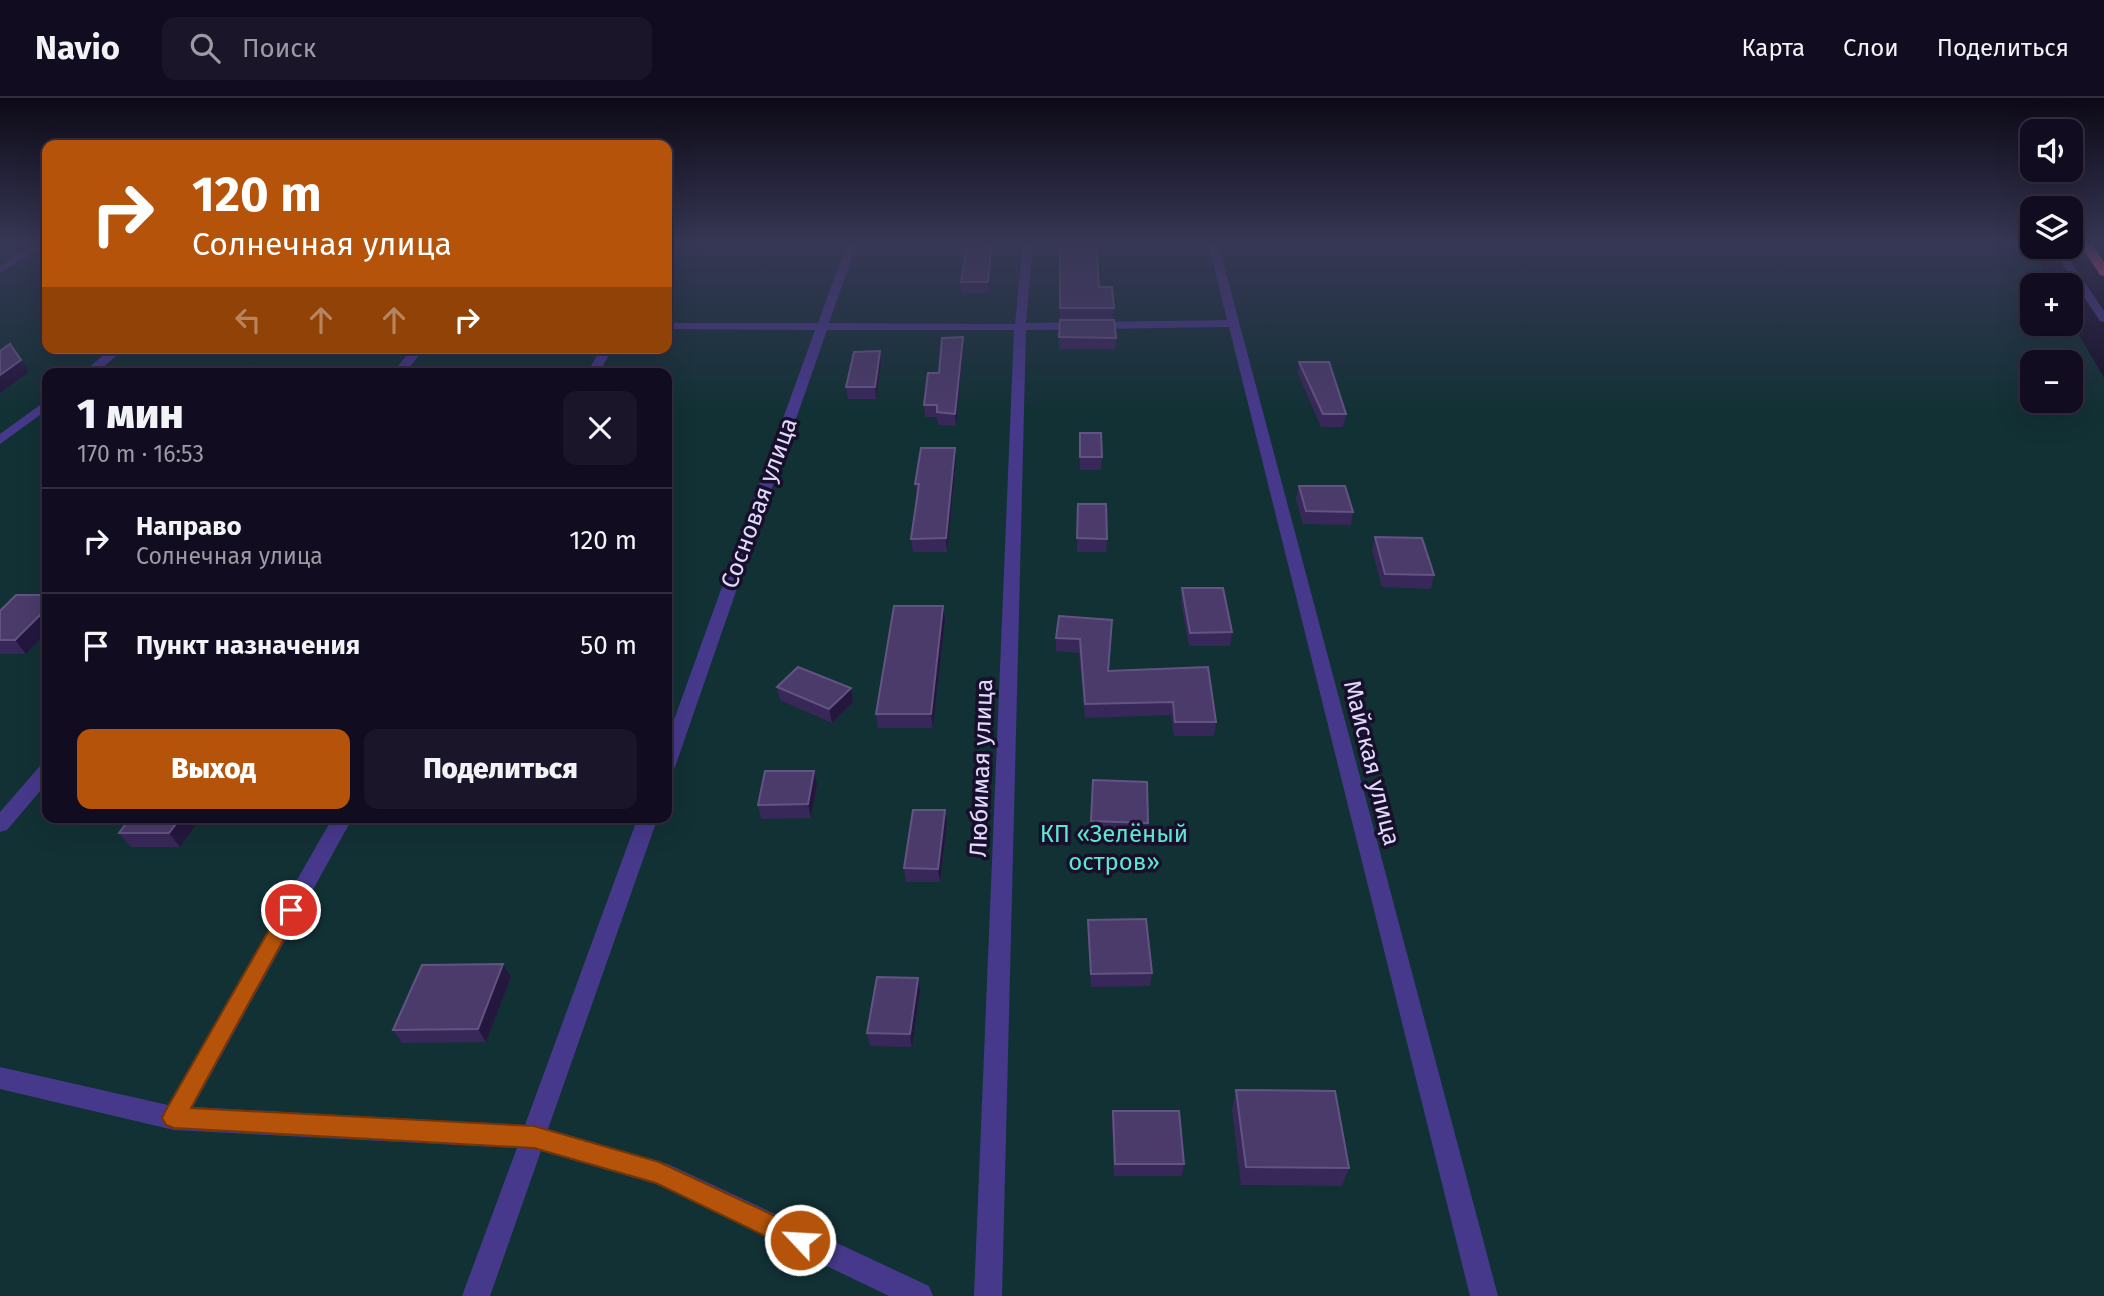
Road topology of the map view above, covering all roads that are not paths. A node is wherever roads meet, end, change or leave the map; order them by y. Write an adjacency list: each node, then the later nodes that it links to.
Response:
1 (832, 299): 8 (street, Сосновая улица)
2 (1023, 299): 9 (street, Любимая улица)
3 (1228, 299): 6 (street, Майская улица)
4 (2091, 299): 5 (street)
5 (2104, 318)
6 (1234, 323): 9 (street); 27 (street, Майская улица)
7 (672, 326): 8 (street)
8 (822, 327): 9 (street); 16 (street, Сосновая улица)
9 (1020, 327): 26 (street, Любимая улица)
10 (112, 354): 12 (street)
11 (414, 354): 13 (street)
12 (94, 368)
13 (402, 368)
14 (42, 408): 15 (street)
15 (0, 440)
16 (672, 750)
17 (42, 777): 20 (street)
18 (340, 823): 22 (street)
19 (646, 823): 23 (street)
20 (0, 825)
21 (0, 1078): 22 (street)
22 (174, 1118): 23 (street)
23 (534, 1137): 24 (street); 25 (street)
24 (476, 1296)
25 (919, 1296)
26 (988, 1296)
27 (1484, 1296)

